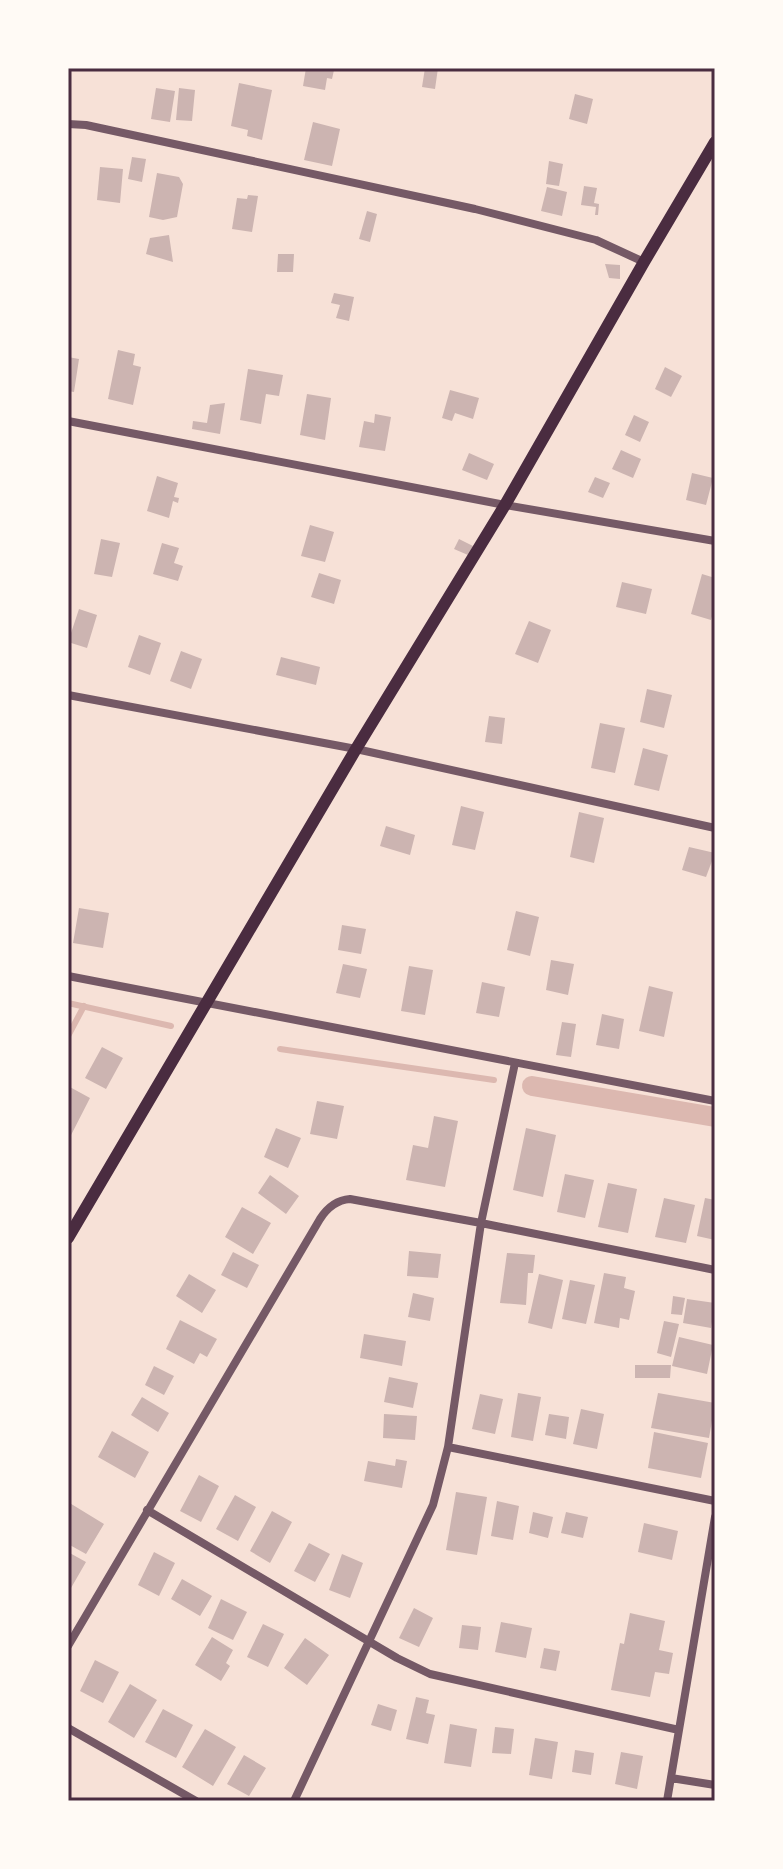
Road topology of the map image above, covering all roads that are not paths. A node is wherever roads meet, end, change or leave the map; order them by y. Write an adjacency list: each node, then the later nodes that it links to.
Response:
1 (68, 124): 3 (street)
2 (715, 142): 3 (main road)
3 (644, 262): 5 (main road)
4 (68, 421): 5 (street)
5 (505, 505): 6 (street); 8 (main road)
6 (715, 541)
7 (68, 695): 8 (street)
8 (356, 749): 9 (street); 11 (main road)
9 (715, 828)
10 (68, 976): 11 (street)
11 (208, 1003): 12 (street); 15 (main road)
12 (515, 1063): 13 (street); 14 (street)
13 (715, 1101)
14 (481, 1223): 16 (street); 17 (street); 19 (street)
15 (68, 1238)
16 (715, 1270)
17 (448, 1447): 18 (street); 21 (street)
18 (715, 1501)
19 (147, 1510): 21 (street); 22 (street)
20 (715, 1517): 24 (street)
21 (370, 1641): 24 (street); 28 (street)
22 (68, 1646)
23 (68, 1728): 27 (street)
24 (679, 1730): 25 (street)
25 (671, 1778): 26 (street); 29 (street)
26 (715, 1785)
27 (196, 1801)
28 (294, 1801)
29 (667, 1801)

